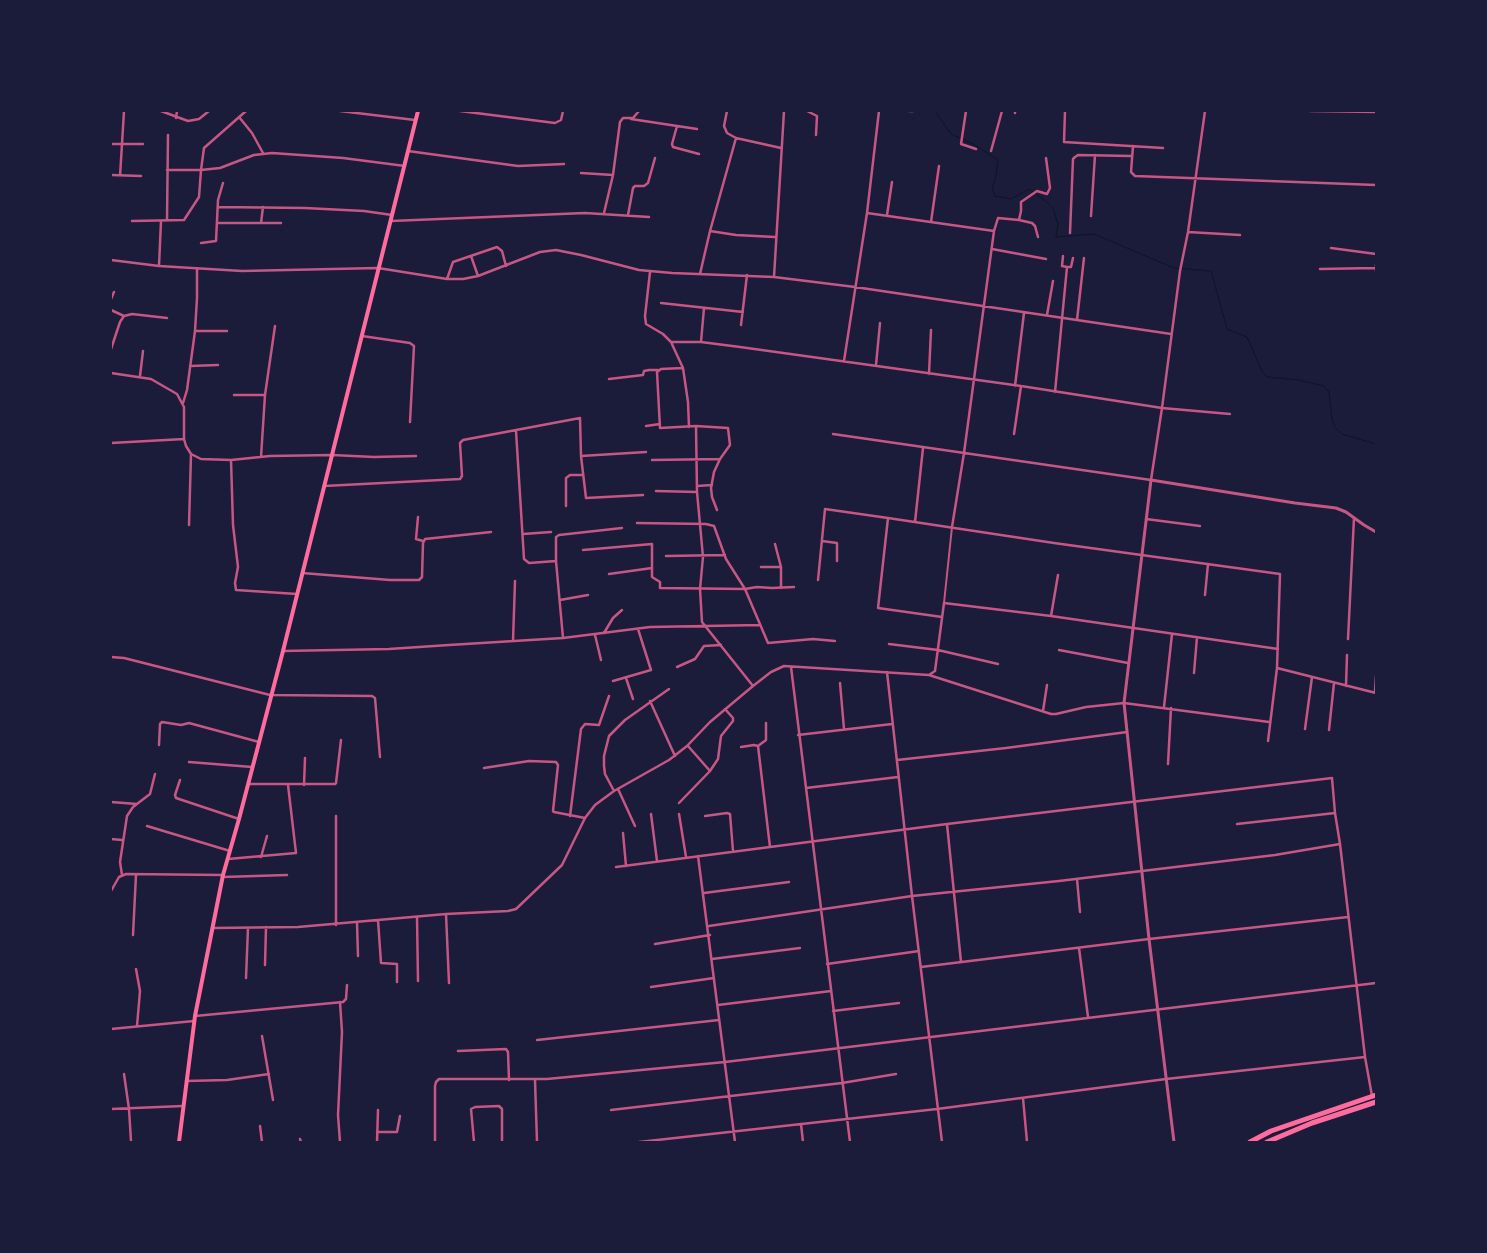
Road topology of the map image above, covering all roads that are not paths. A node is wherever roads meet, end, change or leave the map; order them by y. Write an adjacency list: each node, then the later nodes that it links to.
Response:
1 (124, 111): 31 (street)
2 (162, 111): 22 (street)
3 (177, 111): 22 (street)
4 (209, 111): 22 (street)
5 (246, 111): 21 (street)
6 (340, 111): 24 (street)
7 (418, 111): 24 (main road)
8 (460, 111): 9 (street)
9 (563, 111)
10 (639, 111): 23 (street)
11 (727, 111): 29 (street)
12 (784, 111): 34 (street)
13 (807, 111): 28 (street)
14 (879, 111): 61 (street)
15 (966, 111): 36 (street)
16 (1002, 111): 38 (street)
17 (1065, 111): 33 (street)
18 (1205, 111): 55 (street)
19 (1310, 111): 20 (street)
20 (1376, 112)
21 (240, 117): 39 (street); 49 (street)
22 (176, 118)
23 (630, 118): 25 (street); 52 (street)
24 (416, 120): 37 (main road)
25 (677, 126): 26 (street); 40 (street)
26 (698, 129)
27 (168, 135): 48 (street)
28 (816, 135)
29 (736, 138): 34 (street); 77 (street)
30 (111, 144): 31 (street)
31 (122, 144): 32 (street); 53 (street)
32 (143, 144)
33 (1133, 146): 35 (street); 42 (street)
34 (781, 148): 82 (street)
35 (1163, 148)
36 (976, 149)
37 (408, 151): 45 (street); 46 (main road)
38 (991, 151)
39 (263, 153): 46 (street); 49 (street)
40 (699, 154)
41 (1095, 156): 42 (street); 66 (street); 80 (street)
42 (1131, 156): 55 (street)
43 (655, 158): 64 (street)
44 (1046, 158): 69 (street)
45 (564, 164)
46 (405, 166): 63 (main road)
47 (939, 166): 73 (street)
48 (167, 170): 49 (street); 68 (street)
49 (201, 170): 68 (street)
50 (582, 173): 52 (street)
51 (111, 175): 53 (street)
52 (613, 175): 62 (street)
53 (120, 176): 54 (street)
54 (141, 176)
55 (1196, 178): 58 (street); 79 (street)
56 (223, 182): 59 (street)
57 (892, 182): 65 (street)
58 (1376, 185)
59 (218, 207): 60 (street); 74 (street)
60 (263, 207): 63 (street); 75 (street)
61 (867, 213): 65 (street); 110 (street)
62 (604, 214): 64 (street); 72 (street)
63 (392, 215): 72 (main road)
64 (628, 215): 67 (street)
65 (887, 215): 73 (street)
66 (1091, 216)
67 (649, 217)
68 (167, 220): 71 (street)
69 (1019, 220): 78 (street); 83 (street)
70 (132, 221): 71 (street)
71 (161, 221): 95 (street)
72 (391, 221): 99 (main road)
73 (931, 222): 78 (street)
74 (217, 223): 75 (street); 84 (street)
75 (261, 223): 76 (street)
76 (281, 223)
77 (710, 231): 82 (street); 104 (street)
78 (994, 231): 86 (street)
79 (1188, 232): 81 (street); 130 (street)
80 (1070, 233)
81 (1240, 235)
82 (775, 237): 107 (street)
83 (1038, 237)
84 (201, 243)
85 (1331, 248): 87 (street)
86 (992, 250): 92 (street); 114 (street)
87 (1376, 254)
88 (471, 256): 96 (street); 105 (street); 108 (street)
89 (1063, 256): 97 (street)
90 (1072, 258): 97 (street)
91 (1084, 258): 123 (street)
92 (1046, 259)
93 (111, 260): 95 (street)
94 (1376, 264): 100 (street)
95 (159, 266): 98 (street)
96 (506, 266): 102 (street); 105 (street)
97 (1067, 267): 122 (street)
98 (197, 268): 99 (street); 128 (street)
99 (378, 268): 108 (street); 131 (main road)
100 (1375, 268): 101 (street); 103 (street)
101 (1320, 269)
102 (650, 272): 104 (street); 132 (street)
103 (1376, 272)
104 (700, 274): 106 (street)
105 (478, 276): 108 (street)
106 (747, 276): 107 (street); 117 (street)
107 (774, 277): 110 (street)
108 (447, 279)
109 (1053, 281): 119 (street)
110 (855, 287): 114 (street); 136 (street)
111 (114, 292): 112 (street)
112 (111, 299)
113 (661, 303): 115 (street)
114 (984, 306): 118 (street); 146 (street)
115 (704, 308): 117 (street); 133 (street)
116 (111, 310): 120 (street)
117 (743, 312): 125 (street)
118 (1024, 312): 119 (street); 147 (street)
119 (1047, 315): 122 (street)
120 (124, 316): 121 (street); 134 (street)
121 (167, 318)
122 (1063, 318): 123 (street); 149 (street)
123 (1077, 320): 130 (street)
124 (880, 323): 138 (street)
125 (741, 325)
126 (275, 326): 151 (street)
127 (931, 330): 143 (street)
128 (195, 331): 129 (street); 139 (street)
129 (227, 331)
130 (1171, 334): 153 (street)
131 (361, 336): 155 (street); 169 (main road)
132 (671, 342): 133 (street); 140 (street)
133 (701, 342): 136 (street)
134 (111, 349)
135 (143, 351): 144 (street)
136 (844, 361): 138 (street)
137 (218, 365): 139 (street)
138 (876, 365): 143 (street)
139 (190, 366): 152 (street)
140 (683, 368): 141 (street); 159 (street)
141 (659, 370): 145 (street); 156 (street)
142 (111, 373): 144 (street)
143 (929, 374): 146 (street)
144 (140, 376): 152 (street)
145 (609, 379)
146 (973, 380): 147 (street); 167 (street)
147 (1015, 386): 148 (street)
148 (1021, 386): 149 (street); 162 (street)
149 (1055, 392): 153 (street)
150 (234, 395): 151 (street)
151 (265, 395): 172 (street)
152 (183, 403): 163 (street)
153 (1162, 408): 154 (street); 178 (street)
154 (1230, 414)
155 (410, 422)
156 (660, 424): 157 (street); 159 (street)
157 (646, 426)
158 (696, 426): 159 (street); 173 (street); 174 (street)
159 (689, 427)
160 (516, 431): 171 (street); 180 (street); 201 (street)
161 (833, 434): 165 (street)
162 (1014, 434)
163 (184, 439): 164 (street); 168 (street)
164 (111, 443)
165 (923, 448): 167 (street); 191 (street)
166 (646, 452): 171 (street)
167 (964, 453): 178 (street); 196 (street)
168 (190, 454): 175 (street); 194 (street)
169 (332, 455): 170 (street); 172 (street); 180 (main road)
170 (416, 456)
171 (581, 456): 177 (street)
172 (261, 457): 175 (street)
173 (696, 459): 174 (street); 176 (street); 181 (street)
174 (720, 459): 179 (street)
175 (231, 460): 225 (street)
176 (652, 460)
177 (583, 475): 184 (street); 185 (street)
178 (1151, 480): 189 (street); 190 (street)
179 (712, 485): 181 (street); 186 (street)
180 (324, 486): 216 (main road)
181 (697, 486): 183 (street)
182 (656, 491): 183 (street)
183 (697, 492): 193 (street)
184 (642, 495)
185 (566, 506)
186 (717, 510)
187 (418, 517): 202 (street)
188 (888, 518): 191 (street); 203 (street); 232 (street)
189 (1354, 518): 200 (street); 242 (street)
190 (1146, 519): 195 (street); 206 (street)
191 (915, 522): 196 (street)
192 (637, 523): 193 (street)
193 (700, 524): 208 (street); 209 (street)
194 (189, 526)
195 (1200, 526)
196 (952, 527): 206 (street); 229 (street)
197 (622, 528): 210 (street)
198 (491, 532): 202 (street)
199 (550, 532): 201 (street)
200 (1376, 532)
201 (523, 534): 210 (street)
202 (423, 541): 216 (street)
203 (822, 541): 211 (street); 219 (street)
204 (775, 544): 214 (street)
205 (583, 550): 215 (street)
206 (1141, 555): 212 (street); 236 (street)
207 (666, 556): 209 (street)
208 (725, 556): 209 (street); 224 (street)
209 (702, 557): 223 (street)
210 (556, 561): 228 (street)
211 (837, 561)
212 (1208, 564): 227 (street); 247 (street)
213 (761, 567): 214 (street)
214 (781, 567): 222 (street)
215 (652, 568): 217 (street); 223 (street)
216 (302, 573): 225 (main road)
217 (609, 574)
218 (1058, 575): 231 (street)
219 (818, 580)
220 (515, 581): 243 (street)
221 (794, 587): 222 (street)
222 (781, 588): 224 (street)
223 (700, 589): 224 (street); 234 (street)
224 (745, 589): 233 (street)
225 (297, 594): 250 (main road)
226 (588, 595): 228 (street)
227 (1204, 595)
228 (559, 600): 241 (street)
229 (944, 603): 231 (street); 232 (street)
230 (622, 610): 237 (street)
231 (1051, 616): 236 (street)
232 (942, 617): 248 (street)
233 (760, 625): 234 (street); 244 (street)
234 (705, 626): 235 (street); 246 (street)
235 (638, 628): 237 (street); 264 (street)
236 (1133, 628): 239 (street); 255 (street)
237 (604, 633): 238 (street)
238 (595, 634): 241 (street); 253 (street)
239 (1172, 634): 240 (street); 278 (street)
240 (1197, 637): 247 (street); 260 (street)
241 (563, 638): 243 (street)
242 (1348, 639)
243 (513, 641): 250 (street)
244 (835, 641)
245 (889, 644): 248 (street)
246 (721, 645): 256 (street); 269 (street)
247 (1278, 649): 258 (street)
248 (938, 650): 254 (street); 261 (street)
249 (1059, 650): 255 (street)
250 (282, 651): 273 (main road)
251 (1347, 655): 270 (street)
252 (111, 657): 273 (street)
253 (601, 660)
254 (998, 664)
255 (1129, 664): 277 (street)
256 (676, 666)
257 (791, 666): 259 (street); 269 (street); 289 (street)
258 (1277, 668): 262 (street); 282 (street)
259 (887, 672): 261 (street); 284 (street)
260 (1194, 673)
261 (929, 675): 281 (street)
262 (1312, 676): 266 (street); 286 (street)
263 (1376, 676): 272 (street)
264 (626, 678): 265 (street); 275 (street)
265 (613, 682)
266 (1334, 683): 270 (street); 287 (street)
267 (840, 684): 285 (street)
268 (1047, 685): 281 (street)
269 (753, 686): 280 (street)
270 (1346, 686): 272 (street)
271 (669, 689): 276 (street)
272 (1375, 692)
273 (270, 695): 292 (main road); 298 (street)
274 (609, 696): 323 (street)
275 (633, 699)
276 (650, 701): 297 (street); 314 (street)
277 (1124, 703): 278 (street); 281 (street); 288 (street)
278 (1164, 707): 279 (street)
279 (1171, 708): 282 (street); 302 (street)
280 (725, 710): 294 (street); 305 (street)
281 (1043, 711)
282 (1269, 722): 291 (street)
283 (766, 723): 295 (street)
284 (892, 724): 285 (street); 300 (street)
285 (844, 729): 289 (street)
286 (1305, 729)
287 (1329, 730)
288 (1127, 732): 300 (street); 315 (street)
289 (798, 735): 312 (street)
290 (340, 740): 311 (street)
291 (1268, 741)
292 (259, 742): 293 (street); 303 (main road)
293 (159, 745)
294 (687, 746): 297 (street); 305 (street)
295 (758, 746): 296 (street); 338 (street)
296 (741, 747)
297 (675, 756): 313 (street)
298 (380, 757)
299 (305, 758): 311 (street)
300 (897, 760): 307 (street)
301 (189, 762): 303 (street)
302 (1168, 764)
303 (252, 767): 309 (main road)
304 (484, 768): 323 (street)
305 (710, 771): 317 (street)
306 (155, 774): 318 (street)
307 (898, 777): 312 (street); 331 (street)
308 (180, 780): 326 (street)
309 (248, 784): 310 (street); 326 (main road)
310 (288, 785): 311 (street); 342 (street)
311 (304, 785)
312 (806, 788): 336 (street)
313 (618, 789): 314 (street); 330 (street)
314 (614, 791): 325 (street)
315 (1134, 801): 319 (street); 327 (street); 348 (street)
316 (111, 802): 318 (street)
317 (679, 803)
318 (137, 804): 335 (street)
319 (1335, 813): 328 (street); 337 (street)
320 (651, 814): 345 (street)
321 (679, 814): 343 (street)
322 (336, 816): 366 (street)
323 (570, 816): 325 (street)
324 (705, 816): 340 (street)
325 (585, 818): 361 (street)
326 (239, 819): 339 (main road)
327 (947, 824): 331 (street); 357 (street)
328 (1237, 824)
329 (147, 826): 339 (street)
330 (635, 826)
331 (905, 830): 336 (street); 358 (street)
332 (623, 833): 346 (street)
333 (267, 836): 342 (street)
334 (111, 839): 335 (street)
335 (122, 840): 349 (street)
336 (812, 842): 338 (street); 359 (street)
337 (1340, 844): 348 (street); 362 (street)
338 (770, 847): 340 (street)
339 (230, 851): 344 (main road)
340 (733, 851): 341 (street)
341 (698, 855): 343 (street); 356 (street)
342 (262, 857): 344 (street)
343 (686, 857): 345 (street)
344 (228, 859): 352 (main road)
345 (657, 861): 346 (street)
346 (626, 866): 347 (street)
347 (616, 867)
348 (1143, 871): 353 (street); 373 (street)
349 (122, 875): 350 (street); 355 (street)
350 (136, 875): 352 (street); 371 (street)
351 (287, 875): 352 (street)
352 (223, 876): 369 (main road)
353 (1077, 879): 357 (street); 360 (street)
354 (789, 882): 356 (street)
355 (111, 891)
356 (704, 892): 367 (street)
357 (955, 893): 358 (street); 380 (street)
358 (912, 896): 359 (street); 377 (street)
359 (820, 910): 367 (street); 381 (street)
360 (1080, 912)
361 (446, 914): 363 (street); 389 (street)
362 (1348, 916): 373 (street); 392 (street)
363 (417, 917): 364 (street); 387 (street)
364 (378, 920): 365 (street); 388 (street)
365 (356, 923): 366 (street); 378 (street)
366 (336, 925): 368 (street)
367 (709, 926): 372 (street)
368 (266, 927): 370 (street); 382 (street)
369 (212, 928): 370 (street); 401 (main road)
370 (248, 928): 385 (street)
371 (133, 935)
372 (710, 935): 374 (street); 379 (street)
373 (1149, 938): 376 (street); 398 (street)
374 (655, 944)
375 (800, 948): 379 (street)
376 (1079, 948): 380 (street); 400 (street)
377 (919, 950): 381 (street); 383 (street)
378 (358, 956)
379 (712, 959): 386 (street)
380 (962, 962): 383 (street)
381 (827, 964): 394 (street)
382 (265, 965)
383 (921, 967): 406 (street)
384 (136, 969): 403 (street)
385 (246, 978)
386 (714, 978): 393 (street); 397 (street)
387 (418, 981)
388 (397, 982)
389 (449, 983)
390 (1376, 983): 392 (street)
391 (347, 985): 395 (street)
392 (1356, 985): 398 (street); 410 (street)
393 (651, 987)
394 (831, 991): 397 (street); 399 (street)
395 (340, 1002): 401 (street); 440 (street)
396 (899, 1003): 399 (street)
397 (718, 1005): 402 (street)
398 (1158, 1009): 400 (street); 415 (street)
399 (832, 1011): 408 (street)
400 (1088, 1017): 406 (street)
401 (195, 1019): 403 (street); 418 (main road)
402 (719, 1020): 407 (street); 411 (street)
403 (137, 1026): 404 (street)
404 (111, 1029)
405 (262, 1036): 413 (street)
406 (929, 1037): 408 (street); 428 (street)
407 (537, 1040)
408 (838, 1049): 411 (street); 419 (street)
409 (458, 1051): 416 (street)
410 (1364, 1056): 415 (street); 420 (street)
411 (724, 1062): 417 (street); 421 (street)
412 (124, 1074): 427 (street)
413 (269, 1074): 418 (street); 423 (street)
414 (896, 1074): 419 (street)
415 (1166, 1079): 422 (street); 452 (street)
416 (509, 1080): 417 (street); 442 (street)
417 (535, 1080): 445 (street)
418 (186, 1082): 425 (main road)
419 (842, 1083): 421 (street); 432 (street)
420 (1374, 1095): 453 (highway)
421 (729, 1097): 430 (street); 435 (street)
422 (1023, 1098): 428 (street); 451 (street)
423 (273, 1100)
424 (1376, 1102): 454 (highway)
425 (183, 1106): 427 (street); 438 (main road)
426 (111, 1109): 427 (street)
427 (129, 1109): 437 (street)
428 (937, 1109): 432 (street); 450 (street)
429 (378, 1110): 436 (street)
430 (611, 1110)
431 (400, 1116): 436 (street)
432 (847, 1119): 433 (street); 449 (street)
433 (801, 1124): 435 (street); 448 (street)
434 (260, 1126): 439 (street)
435 (733, 1131): 446 (street); 447 (street)
436 (377, 1132): 441 (street)
437 (131, 1141)
438 (179, 1142)
439 (262, 1142)
440 (340, 1142)
441 (377, 1142)
442 (435, 1142)
443 (474, 1142): 444 (street)
444 (502, 1142)
445 (537, 1142)
446 (639, 1142)
447 (735, 1142)
448 (803, 1142)
449 (850, 1142)
450 (942, 1142)
451 (1027, 1142)
452 (1174, 1142)
453 (1250, 1142)
454 (1267, 1142)

